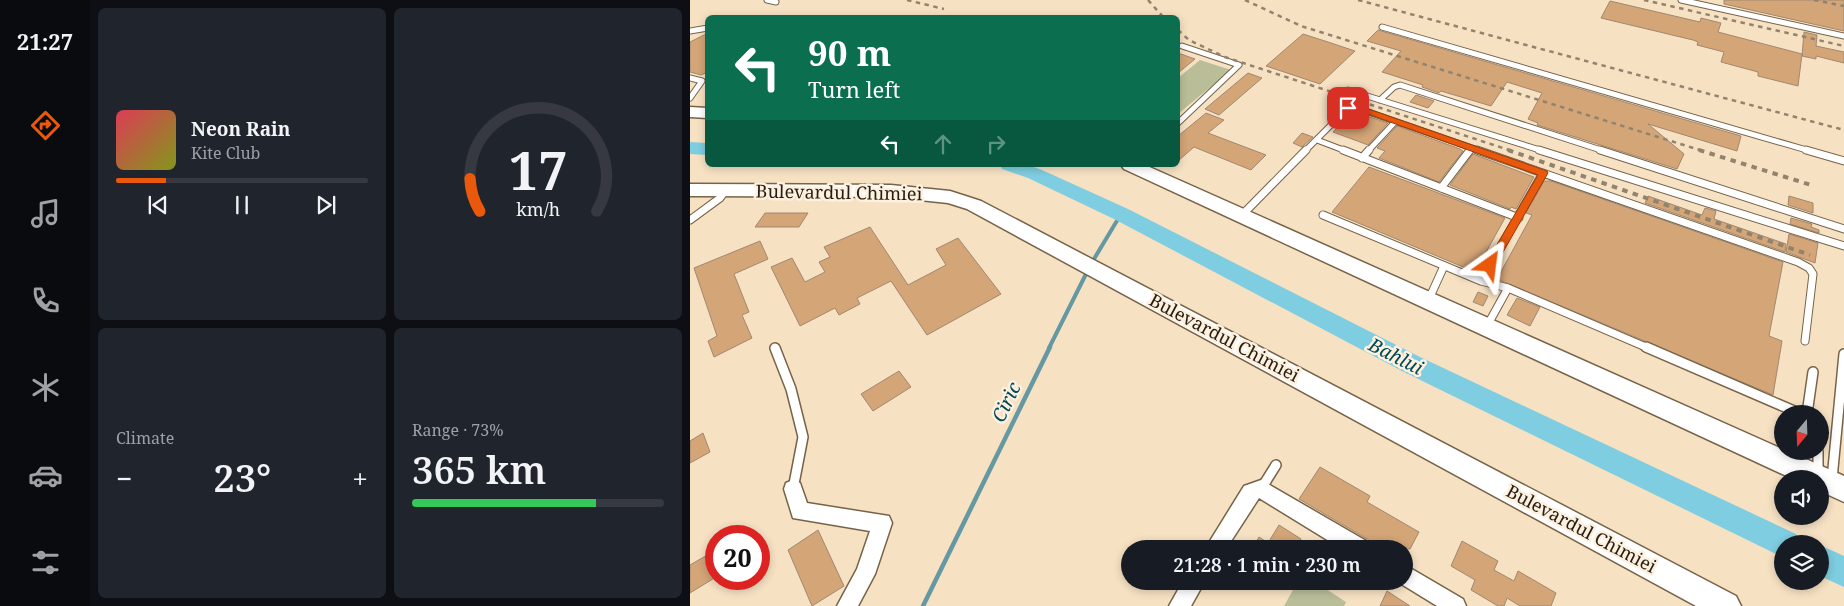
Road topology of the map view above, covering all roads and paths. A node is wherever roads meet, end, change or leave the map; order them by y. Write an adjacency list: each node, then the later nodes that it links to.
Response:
1 (767, 0): 3 (lane)
2 (1681, 0): 7 (lane)
3 (776, 2)
4 (705, 28): 6 (lane)
5 (1382, 28): 20 (lane)
6 (690, 30)
7 (1844, 36)
8 (1182, 46): 15 (lane)
9 (690, 78): 11 (lane)
10 (1348, 90): 12 (lane)
11 (690, 98)
12 (1380, 100): 30 (lane); 31 (lane)
13 (690, 112): 14 (street)
14 (705, 113)
15 (1180, 120)
16 (1395, 122): 17 (lane); 18 (lane); 19 (lane)
17 (1317, 140): 19 (lane); 27 (lane)
18 (1472, 148): 22 (lane); 23 (lane)
19 (1362, 158): 23 (lane)
20 (1844, 161)
21 (1134, 167): 27 (street)
22 (1543, 173): 28 (lane); 37 (lane)
23 (1441, 188): 28 (lane)
24 (690, 190): 25 (street, Bulevardul Chimiei)
25 (726, 190): 29 (lane); 55 (street, Bulevardul Chimiei)
26 (1323, 215): 32 (lane)
27 (1241, 216): 35 (street)
28 (1519, 218): 33 (lane)
29 (690, 220)
30 (1844, 229)
31 (1844, 246)
32 (1444, 266): 33 (lane); 35 (lane)
33 (1480, 281): 34 (lane)
34 (1508, 288): 36 (lane); 41 (lane)
35 (1429, 299): 36 (street)
36 (1487, 326): 45 (street)
37 (1805, 340)
38 (775, 348): 46 (lane)
39 (1844, 354): 45 (lane)
40 (1813, 372): 42 (lane)
41 (1780, 405)
42 (1808, 405)
43 (1822, 460): 45 (lane)
44 (1276, 464): 47 (lane)
45 (1831, 483)
46 (793, 489): 52 (street)
47 (1261, 489): 48 (street); 49 (street)
48 (1221, 540)
49 (1346, 540)
50 (1413, 580): 54 (street)
51 (1189, 590): 53 (street)
52 (847, 606)
53 (1179, 606)
54 (1456, 606)
55 (1726, 606)

